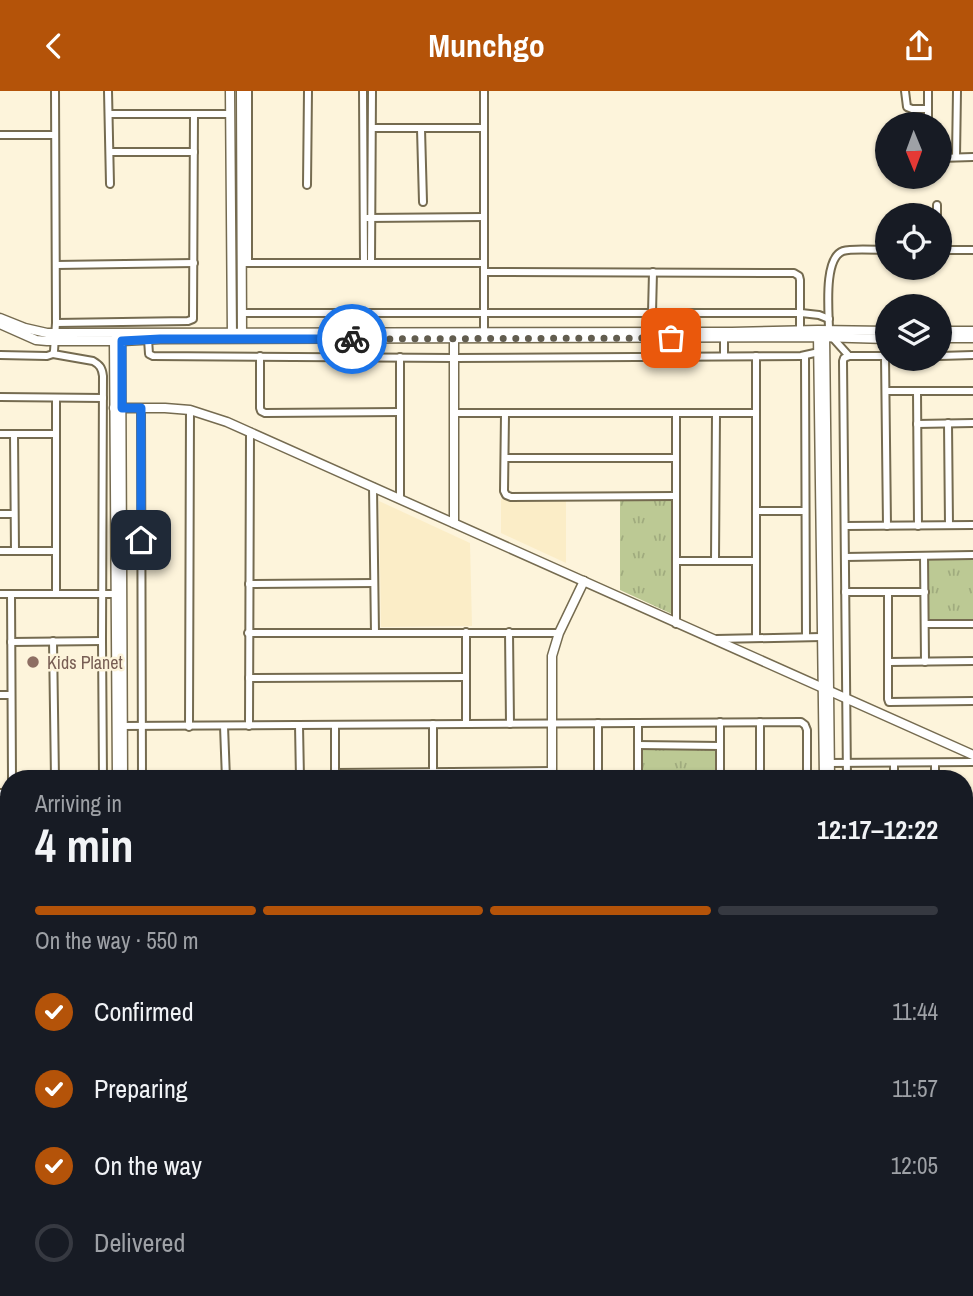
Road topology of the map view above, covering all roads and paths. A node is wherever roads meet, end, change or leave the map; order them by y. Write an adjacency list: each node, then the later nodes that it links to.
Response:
1 (55, 91): 21 (street)
2 (108, 91): 14 (street)
3 (230, 91): 16 (street)
4 (241, 91): 29 (street)
5 (248, 91): 29 (street)
6 (308, 91): 28 (street)
7 (363, 91): 33 (street)
8 (372, 91): 17 (street)
9 (484, 91): 19 (street)
10 (905, 91): 13 (street)
11 (928, 91): 13 (street)
12 (957, 91): 25 (street)
13 (928, 109)
14 (109, 114): 15 (street); 22 (street)
15 (194, 114): 16 (street); 23 (street)
16 (230, 114): 30 (street)
17 (372, 128): 18 (street); 33 (street)
18 (421, 128): 19 (street); 31 (street)
19 (484, 128): 32 (street)
20 (0, 135): 21 (street)
21 (55, 135): 41 (street)
22 (110, 152): 23 (street); 27 (street)
23 (194, 152): 38 (street)
24 (952, 157): 25 (street)
25 (956, 157): 26 (street)
26 (973, 157)
27 (110, 184)
28 (307, 185)
29 (244, 192): 30 (street); 39 (street)
30 (231, 193): 58 (street)
31 (423, 202)
32 (484, 217): 33 (street); 40 (street)
33 (368, 218): 37 (street)
34 (875, 250): 49 (street)
35 (952, 250): 36 (street)
36 (973, 250)
37 (368, 262): 39 (street); 40 (street)
38 (194, 263): 41 (street); 50 (street)
39 (245, 263): 44 (street)
40 (484, 263): 42 (street)
41 (56, 265): 50 (street)
42 (484, 272): 43 (street); 45 (street)
43 (653, 272): 46 (street); 47 (street)
44 (242, 313): 45 (street); 59 (street)
45 (485, 313): 46 (street); 57 (street)
46 (652, 313): 47 (street)
47 (801, 313): 49 (street); 55 (street)
48 (0, 318): 60 (street)
49 (829, 319): 56 (street)
50 (56, 323): 60 (street)
51 (0, 324): 60 (street)
52 (952, 331): 53 (street)
53 (973, 331)
54 (875, 332): 56 (street)
55 (800, 334): 56 (street); 57 (street); 62 (street)
56 (825, 334): 63 (street); 68 (street); 76 (street); 154 (street)
57 (484, 335): 59 (street); 61 (street); 62 (street)
58 (232, 336): 59 (street); 66 (street); 67 (street)
59 (242, 336): 61 (street)
60 (55, 337): 66 (street); 69 (street)
61 (454, 338): 80 (street)
62 (724, 338): 73 (street)
63 (875, 338)
64 (952, 338): 65 (street)
65 (973, 338)
66 (118, 339): 67 (street); 88 (street)
67 (149, 339): 72 (street)
68 (818, 352): 75 (street); 149 (street)
69 (53, 354): 70 (street); 87 (street)
70 (0, 355)
71 (973, 355): 78 (street)
72 (260, 356): 79 (street); 91 (street)
73 (724, 356): 74 (street); 80 (street)
74 (756, 356): 75 (street); 92 (street)
75 (805, 356): 110 (street)
76 (849, 356): 77 (street); 116 (street)
77 (875, 356)
78 (952, 356)
79 (400, 357): 80 (street); 91 (street)
80 (454, 358): 93 (street)
81 (886, 371): 82 (street)
82 (886, 391): 83 (street); 117 (street)
83 (916, 391): 84 (street); 97 (street)
84 (973, 391)
85 (0, 397): 86 (street)
86 (56, 398): 87 (street); 103 (street)
87 (103, 398): 137 (street)
88 (118, 408): 89 (street); 138 (street)
89 (141, 408): 90 (street); 176 (street)
90 (190, 410): 100 (street); 179 (street)
91 (400, 412): 108 (street)
92 (756, 413): 96 (street); 109 (street)
93 (454, 414): 94 (street); 113 (street)
94 (505, 414): 95 (street); 104 (street)
95 (676, 414): 96 (street); 105 (street)
96 (716, 414): 126 (street)
97 (917, 423): 98 (street); 118 (street)
98 (948, 423): 99 (street); 114 (street)
99 (973, 423)
100 (250, 432): 106 (street); 130 (street)
101 (0, 434): 102 (street)
102 (14, 434): 103 (street); 112 (street)
103 (56, 434): 121 (street)
104 (505, 458): 105 (street); 107 (street)
105 (676, 458): 107 (street)
106 (373, 487): 108 (street); 129 (street)
107 (676, 496): 125 (street)
108 (400, 499): 113 (street)
109 (756, 511): 110 (street); 127 (street)
110 (805, 511): 148 (street)
111 (0, 514): 112 (street)
112 (15, 514): 120 (street)
113 (454, 523): 128 (street)
114 (949, 525): 115 (street); 118 (street)
115 (973, 525)
116 (845, 526): 117 (street); 124 (street)
117 (887, 526): 118 (street)
118 (918, 526)
119 (0, 551): 120 (street)
120 (15, 551): 121 (street)
121 (56, 551): 136 (street)
122 (973, 555): 123 (street)
123 (924, 556): 124 (street); 133 (street)
124 (845, 557): 131 (street)
125 (676, 561): 126 (street); 139 (street)
126 (715, 561): 127 (street)
127 (756, 561): 147 (street)
128 (584, 581): 139 (street); 146 (street)
129 (374, 583): 130 (street); 145 (street)
130 (249, 584): 144 (street)
131 (845, 592): 132 (street); 163 (street)
132 (888, 592): 133 (street); 156 (street)
133 (925, 592): 140 (street)
134 (0, 594): 135 (street)
135 (10, 594): 136 (street); 153 (street)
136 (56, 594): 137 (street)
137 (102, 594): 138 (street); 152 (street)
138 (119, 594): 175 (street)
139 (677, 624): 150 (street)
140 (925, 624): 141 (street); 157 (street)
141 (973, 624)
142 (466, 632): 143 (street); 145 (street); 158 (street)
143 (509, 632): 146 (street); 172 (street)
144 (248, 633): 145 (street); 159 (street)
145 (374, 633)
146 (559, 633): 167 (street)
147 (757, 637): 148 (street); 150 (street)
148 (806, 637): 149 (street)
149 (822, 637): 154 (street)
150 (711, 639): 160 (street)
151 (53, 641): 152 (street); 153 (street); 189 (street)
152 (102, 641): 190 (street)
153 (11, 642): 162 (street)
154 (826, 648): 160 (street)
155 (973, 661): 157 (street)
156 (889, 662): 157 (street); 164 (street)
157 (925, 662)
158 (466, 677): 159 (street); 171 (street)
159 (249, 678): 178 (street)
160 (826, 691): 163 (street); 184 (street)
161 (0, 695): 162 (street)
162 (11, 695): 188 (street)
163 (846, 699): 182 (street); 185 (street)
164 (973, 701)
165 (720, 722): 166 (street); 169 (street); 181 (street)
166 (760, 722): 202 (street); 203 (street)
167 (551, 723): 168 (street); 172 (street); 198 (street)
168 (598, 723): 169 (street); 199 (street)
169 (638, 723): 180 (street)
170 (433, 724): 171 (street); 174 (street); 197 (street)
171 (466, 724): 172 (street)
172 (510, 724)
173 (299, 725): 174 (street); 178 (street); 195 (street)
174 (335, 725): 196 (street)
175 (120, 726): 176 (street); 191 (street); 192 (street)
176 (141, 726): 179 (street); 193 (street)
177 (224, 726): 178 (street); 179 (street); 194 (street)
178 (249, 726)
179 (189, 727)
180 (638, 745): 181 (street); 200 (street)
181 (720, 746): 201 (street)
182 (973, 755)
183 (973, 762): 187 (street)
184 (827, 763): 185 (street); 204 (street); 205 (street)
185 (847, 763): 186 (street); 206 (street)
186 (894, 763): 187 (street); 207 (street)
187 (935, 763): 208 (street)
188 (12, 770)
189 (55, 770)
190 (103, 770)
191 (118, 770)
192 (123, 770)
193 (142, 770)
194 (226, 770)
195 (300, 770)
196 (335, 770)
197 (433, 770)
198 (552, 770)
199 (598, 770)
200 (638, 770)
201 (720, 770)
202 (760, 770)
203 (807, 770)
204 (826, 770)
205 (828, 770)
206 (847, 770)
207 (894, 770)
208 (935, 770)

